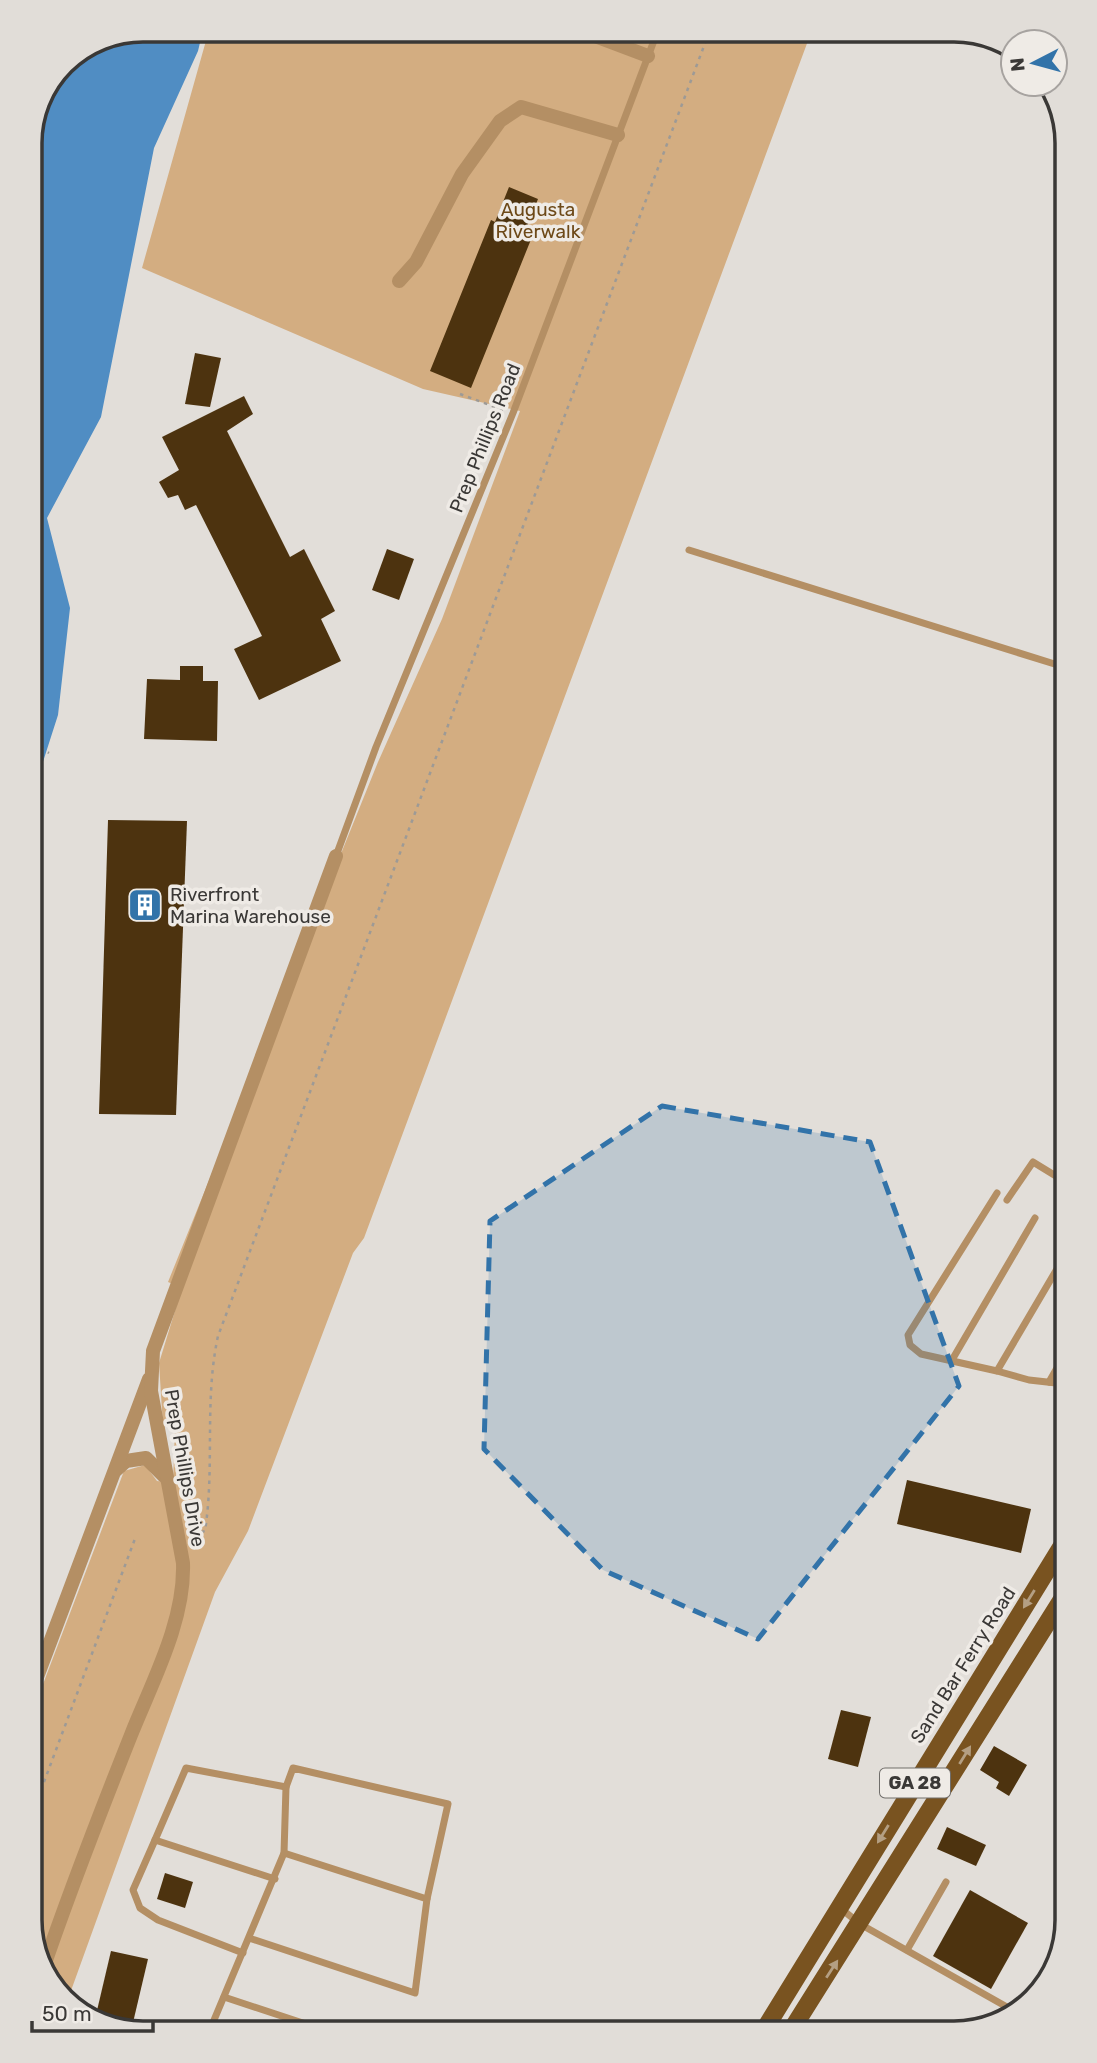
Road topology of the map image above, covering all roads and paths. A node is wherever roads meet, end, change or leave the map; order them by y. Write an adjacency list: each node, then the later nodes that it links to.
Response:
1 (613, 42): 4 (street)
2 (654, 42): 4 (lane, Prep Phillips Road)
3 (705, 42): 28 (path)
4 (649, 55): 5 (lane, Prep Phillips Road)
5 (618, 135): 6 (street); 8 (lane, Prep Phillips Road)
6 (399, 281)
7 (460, 394): 8 (path)
8 (513, 414): 13 (lane, Prep Phillips Road)
9 (690, 550): 10 (lane)
10 (1055, 664)
11 (42, 749): 12 (path)
12 (49, 753)
13 (336, 856): 22 (street, Prep Phillips Drive)
14 (1055, 1175): 16 (lane)
15 (997, 1193): 19 (lane)
16 (1007, 1200)
17 (1035, 1217): 19 (lane)
18 (1055, 1272): 20 (lane)
19 (952, 1360): 20 (lane)
20 (997, 1371): 23 (lane)
21 (1055, 1372): 23 (lane)
22 (151, 1374): 25 (street); 26 (street, Prep Phillips Drive)
23 (1049, 1382): 24 (lane)
24 (1055, 1383)
25 (111, 1477): 26 (street); 31 (street)
26 (165, 1478): 28 (street, Prep Phillips Drive)
27 (136, 1536): 32 (path)
28 (178, 1539): 44 (street, Prep Phillips Drive)
29 (1055, 1557): 39 (main road, Sand Bar Ferry Road / GA 28, one-way to 39)
30 (1055, 1610): 40 (main road, GA 28, one-way to 30)
31 (42, 1646)
32 (42, 1787)
33 (286, 1787): 34 (lane); 35 (lane); 38 (lane)
34 (155, 1840): 36 (lane); 43 (lane)
35 (284, 1853): 36 (lane); 38 (lane)
36 (275, 1879): 41 (lane)
37 (946, 1882): 42 (lane)
38 (427, 1899): 41 (lane)
39 (838, 1907): 40 (lane); 49 (main road, Sand Bar Ferry Road / GA 28)
40 (860, 1924): 42 (lane); 50 (main road, GA 28, one-way to 40)
41 (249, 1938): 43 (lane)
42 (907, 1950): 46 (lane)
43 (243, 1953): 45 (lane)
44 (49, 1954)
45 (224, 1997): 47 (lane); 48 (lane)
46 (1006, 2006)
47 (214, 2021)
48 (297, 2021)
49 (770, 2021)
50 (797, 2021)

